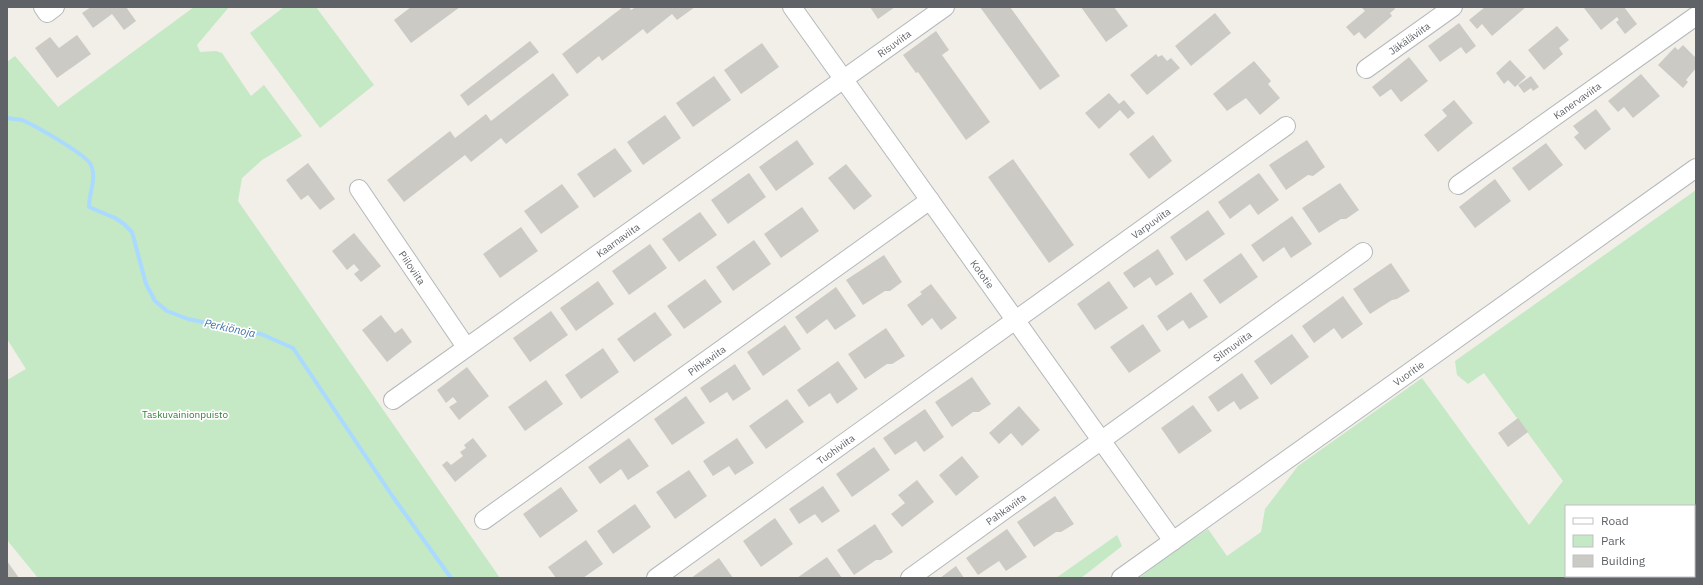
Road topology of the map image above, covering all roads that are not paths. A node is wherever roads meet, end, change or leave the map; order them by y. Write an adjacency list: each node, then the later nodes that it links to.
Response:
1 (792, 7): 7 (street, Kototie)
2 (945, 7): 7 (street, Risuviita)
3 (1453, 7): 4 (street, Jäkäläviita)
4 (1433, 13): 6 (street, Jäkäläviita)
5 (1696, 16): 10 (street, Kanervaviita)
6 (1366, 69)
7 (844, 79): 12 (street, Kototie); 15 (street, Kaarnaviita)
8 (1286, 126): 14 (street, Varpuviita)
9 (1696, 168): 19 (street, Vuoritie)
10 (1458, 185)
11 (359, 189): 15 (street, Piiloviita)
12 (930, 200): 14 (street, Kototie); 18 (street, Pihkaviita)
13 (1363, 252): 17 (street, Silmuviita)
14 (1016, 321): 17 (street, Kototie); 20 (street, Tuohiviita)
15 (466, 347): 16 (street, Kaarnaviita)
16 (392, 400)
17 (1101, 441): 19 (street, Kototie); 21 (street, Pahkaviita)
18 (484, 520)
19 (1173, 541): 22 (street, Vuoritie)
20 (656, 578)
21 (910, 578)
22 (1121, 578)

